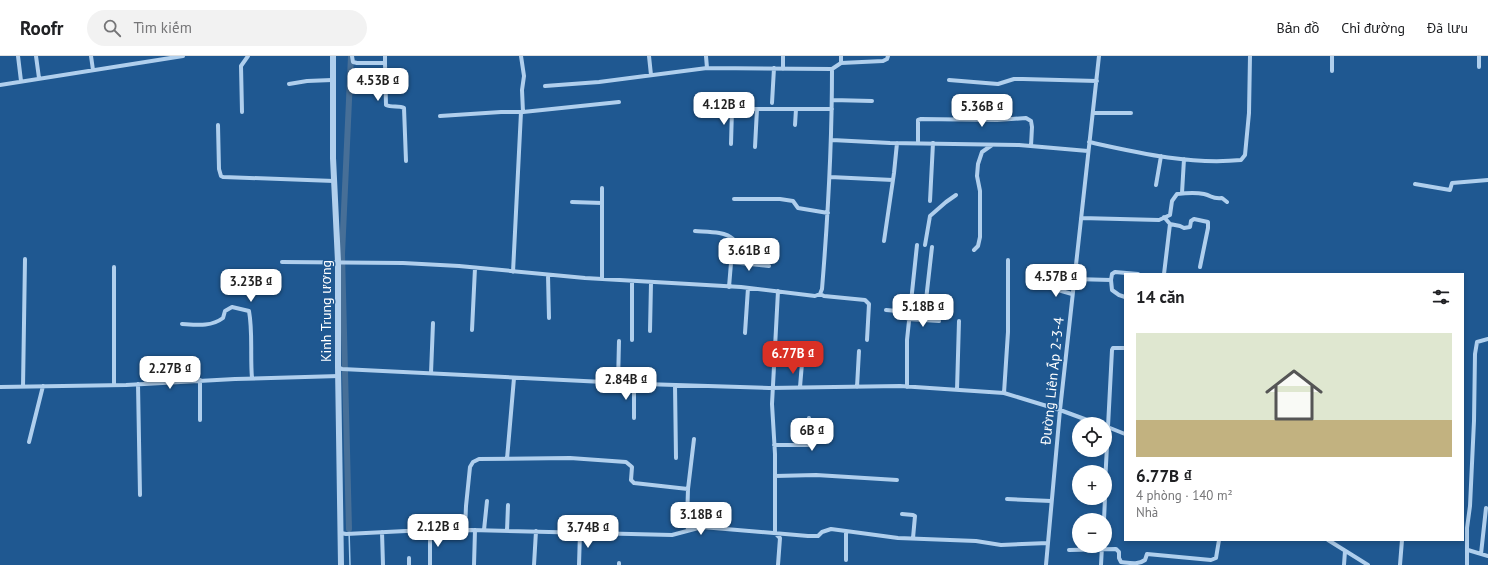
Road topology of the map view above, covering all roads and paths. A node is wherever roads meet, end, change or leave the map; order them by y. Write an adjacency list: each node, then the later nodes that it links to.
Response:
1 (18, 56): 32 (street)
2 (36, 56): 29 (street)
3 (91, 56): 26 (street)
4 (183, 56): 26 (street)
5 (248, 56): 44 (street)
6 (333, 56): 30 (street, Kinh Trung ương)
7 (352, 56): 19 (street)
8 (385, 56): 19 (street)
9 (521, 56): 45 (street)
10 (649, 56): 28 (street)
11 (706, 56): 22 (street)
12 (783, 56): 24 (street)
13 (841, 56): 20 (street)
14 (888, 56): 20 (street)
15 (1099, 56): 33 (street, Đường Liên Ấp 2-3-4)
16 (1250, 56): 62 (street)
17 (1332, 56): 27 (street)
18 (1478, 56): 21 (street)
19 (385, 63): 63 (street)
20 (842, 63): 25 (street)
21 (1479, 67)
22 (707, 68): 23 (street); 28 (street)
23 (774, 68): 24 (street); 40 (street)
24 (783, 69): 25 (street)
25 (832, 69): 37 (street)
26 (93, 70): 29 (street)
27 (1332, 71)
28 (651, 74): 36 (street)
29 (39, 78): 32 (street)
30 (332, 80): 34 (street); 67 (street, Kinh Trung ương)
31 (950, 80): 33 (street)
32 (21, 81): 35 (street)
33 (1096, 81): 46 (street, Đường Liên Ấp 2-3-4)
34 (289, 84)
35 (0, 85)
36 (545, 86)
37 (832, 100): 38 (street); 43 (street)
38 (872, 101)
39 (619, 102): 45 (street)
40 (772, 103)
41 (757, 109): 42 (street); 56 (street); 59 (street)
42 (796, 109): 43 (street); 49 (street)
43 (832, 109): 51 (street)
44 (242, 112)
45 (522, 112): 48 (street); 97 (street)
46 (1093, 113): 47 (street); 52 (street, Đường Liên Ấp 2-3-4)
47 (1131, 113)
48 (440, 116)
49 (795, 125)
50 (218, 126): 67 (street)
51 (832, 140): 53 (street); 64 (street)
52 (1089, 142): 60 (street, Đường Liên Ấp 2-3-4); 61 (street)
53 (897, 143): 54 (street); 65 (street)
54 (918, 143): 55 (street); 58 (street)
55 (933, 143): 57 (street); 74 (street)
56 (731, 144)
57 (993, 144): 58 (street); 87 (street)
58 (1031, 146): 60 (street)
59 (755, 147)
60 (1088, 151): 79 (street, Đường Liên Ấp 2-3-4)
61 (1161, 156): 62 (street); 69 (street)
62 (1184, 159): 71 (street)
63 (406, 161)
64 (830, 177): 65 (street); 78 (street)
65 (893, 180): 83 (street)
66 (1488, 180): 68 (street)
67 (334, 181): 91 (street, Kinh Trung ương)
68 (1415, 184)
69 (1156, 185)
70 (602, 188): 77 (street)
71 (1182, 193): 76 (street); 80 (street)
72 (956, 195): 85 (street)
73 (734, 199): 78 (street)
74 (930, 201)
75 (572, 202): 77 (street)
76 (1227, 202)
77 (602, 204): 102 (street)
78 (828, 214): 110 (street)
79 (1081, 218): 80 (street); 101 (street, Đường Liên Ấp 2-3-4)
80 (1164, 218): 81 (street)
81 (1170, 224): 95 (street); 99 (street)
82 (695, 231): 92 (street)
83 (884, 241)
84 (916, 245): 115 (street)
85 (924, 245)
86 (932, 247): 113 (street)
87 (974, 250)
88 (25, 259): 145 (street)
89 (1008, 260): 151 (street)
90 (282, 262): 91 (street)
91 (340, 262): 96 (street); 132 (street, Kinh Trung ương)
92 (731, 262): 93 (street); 107 (street)
93 (769, 266)
94 (114, 267): 141 (street)
95 (1200, 267)
96 (475, 268): 97 (street); 122 (street)
97 (513, 272): 100 (street)
98 (1124, 273): 103 (street)
99 (1164, 273)
100 (548, 275): 102 (street); 116 (street)
101 (1074, 279): 103 (street); 111 (street, Đường Liên Ấp 2-3-4)
102 (602, 280): 104 (street)
103 (1111, 280): 112 (street)
104 (632, 281): 105 (street); 126 (street)
105 (651, 283): 107 (street); 123 (street)
106 (1044, 286): 111 (street)
107 (729, 287): 108 (street)
108 (748, 288): 109 (street); 124 (street)
109 (778, 291): 110 (street); 149 (street)
110 (820, 294): 127 (street)
111 (1072, 294): 152 (street, Đường Liên Ấp 2-3-4)
112 (1124, 297)
113 (926, 300)
114 (886, 310): 115 (street)
115 (909, 312): 117 (street)
116 (549, 318)
117 (908, 319): 118 (street); 148 (street)
118 (939, 321)
119 (960, 321): 150 (street)
120 (433, 323): 133 (street)
121 (182, 324): 135 (street)
122 (472, 330)
123 (650, 331)
124 (745, 333)
125 (1488, 339): 195 (street)
126 (632, 340)
127 (867, 340)
128 (619, 341): 138 (street)
129 (1124, 348): 154 (street)
130 (859, 351): 147 (street)
131 (802, 363): 146 (street)
132 (342, 368): 133 (street); 134 (street, Kinh Trung ương)
133 (431, 373): 136 (street)
134 (339, 376): 135 (street); 186 (street, Kinh Trung ương)
135 (252, 378): 137 (street)
136 (514, 378): 138 (street); 164 (street)
137 (200, 380): 139 (street); 157 (street)
138 (618, 383): 140 (street)
139 (138, 384): 141 (street); 168 (street)
140 (634, 384): 142 (street); 155 (street)
141 (114, 385): 143 (street)
142 (675, 385): 149 (street); 163 (street)
143 (43, 386): 145 (street); 161 (street)
144 (0, 387): 145 (street)
145 (23, 387)
146 (800, 387): 147 (street); 149 (street)
147 (857, 387): 148 (street)
148 (906, 387): 150 (street)
149 (773, 388): 162 (street)
150 (957, 390): 151 (street)
151 (1004, 394): 152 (street)
152 (1060, 410): 153 (street); 171 (street, Đường Liên Ấp 2-3-4)
153 (1079, 417)
154 (1108, 417)
155 (634, 418)
156 (810, 418): 162 (street)
157 (200, 420)
158 (1112, 429): 159 (street)
159 (1124, 434)
160 (694, 439): 167 (street)
161 (29, 442)
162 (774, 445): 165 (street)
163 (676, 458)
164 (507, 459): 167 (street); 175 (street)
165 (775, 476): 166 (street); 185 (street)
166 (896, 480)
167 (688, 489): 178 (street)
168 (140, 495)
169 (1007, 499): 171 (street)
170 (487, 501): 177 (street)
171 (1051, 501): 191 (street, Đường Liên Ấp 2-3-4)
172 (508, 505): 180 (street)
173 (1486, 508): 198 (street)
174 (902, 514): 187 (street)
175 (465, 530): 176 (street); 179 (street)
176 (476, 530): 177 (street); 206 (street)
177 (484, 530): 180 (street)
178 (688, 530): 184 (street); 185 (street)
179 (430, 531): 183 (street); 205 (street)
180 (507, 531): 181 (street)
181 (536, 531): 184 (street); 207 (street)
182 (846, 531): 185 (street); 187 (street); 201 (street)
183 (382, 532): 186 (street); 203 (street)
184 (580, 532): 208 (street)
185 (776, 533): 209 (street)
186 (343, 534): 202 (street, Kinh Trung ương)
187 (913, 538): 191 (street)
188 (1219, 541): 192 (street)
189 (1330, 541): 196 (street)
190 (1402, 541): 214 (street)
191 (1048, 543): 210 (street, Đường Liên Ấp 2-3-4)
192 (1112, 549)
193 (1069, 550): 194 (street)
194 (1072, 550)
195 (1468, 550): 198 (street); 215 (street)
196 (1345, 551): 212 (street); 213 (street)
197 (1102, 553): 211 (street)
198 (1481, 554): 199 (street)
199 (1488, 556)
200 (409, 558): 204 (street)
201 (846, 560)
202 (341, 565)
203 (383, 565)
204 (409, 565)
205 (430, 565)
206 (474, 565)
207 (534, 565)
208 (579, 565)
209 (778, 565)
210 (1046, 565)
211 (1101, 565)
212 (1344, 565)
213 (1368, 565)
214 (1400, 565)
215 (1467, 565)

